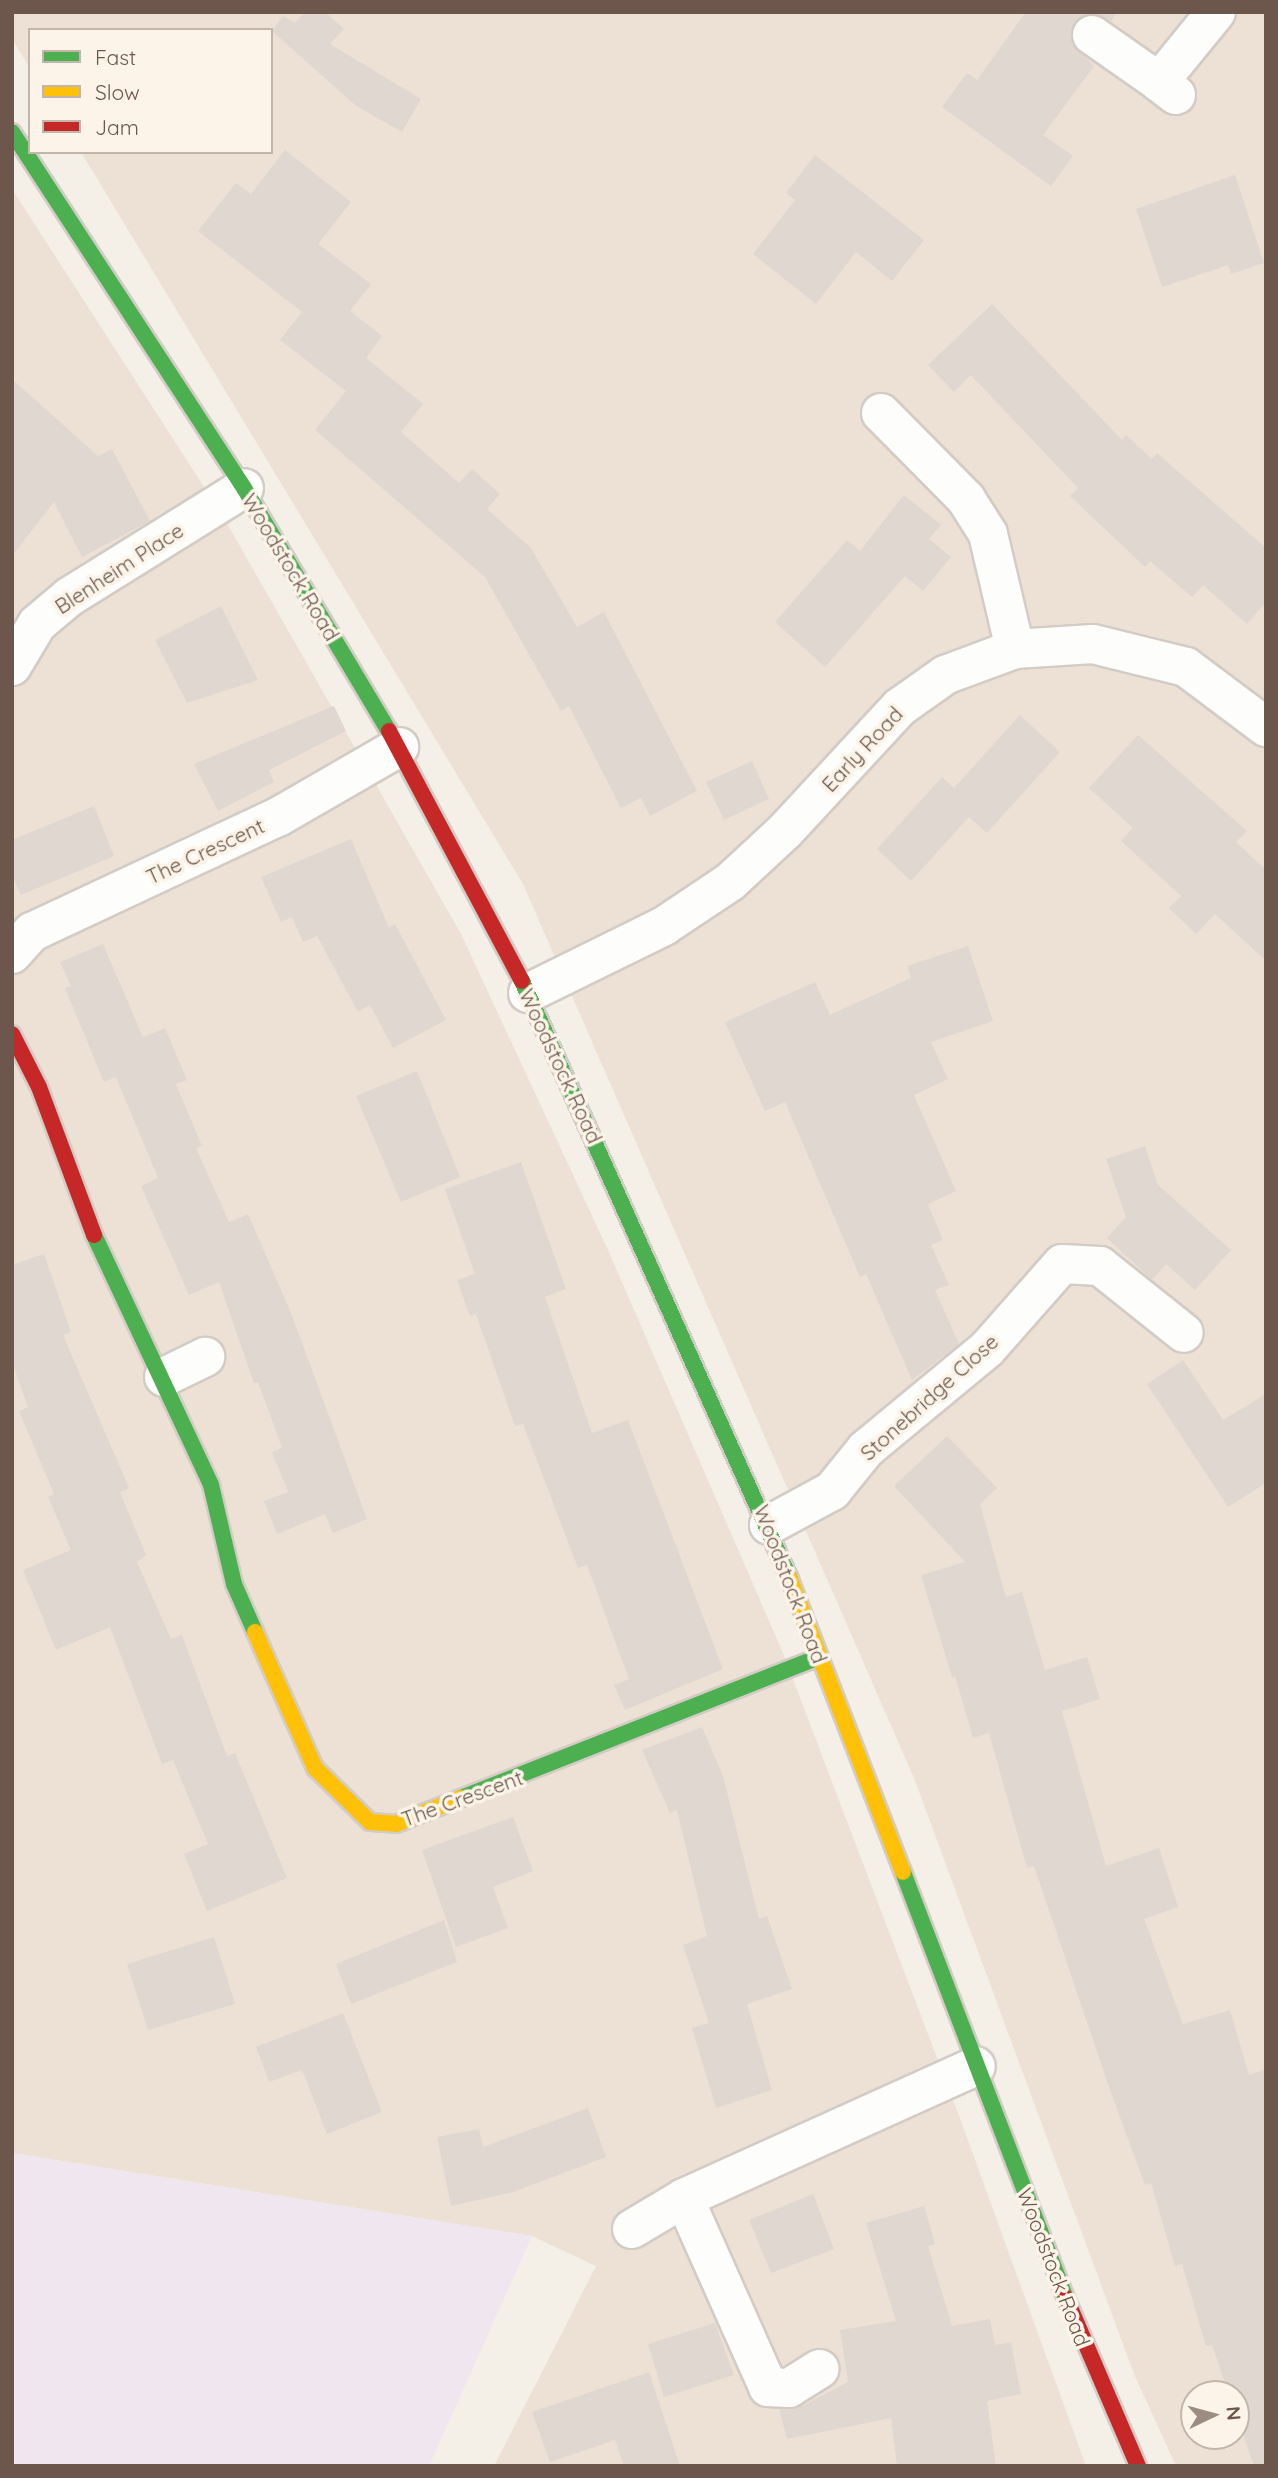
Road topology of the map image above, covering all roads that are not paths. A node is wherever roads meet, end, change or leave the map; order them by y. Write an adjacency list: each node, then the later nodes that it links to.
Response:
1 (1216, 12): 2 (street)
2 (1092, 34)
3 (12, 132): 5 (main road, Woodstock Road)
4 (881, 413): 6 (street)
5 (244, 488): 7 (street, Blenheim Place); 9 (main road, Woodstock Road)
6 (1015, 649): 8 (street, Early Road); 11 (street, Early Road)
7 (12, 666)
8 (1266, 727)
9 (399, 747): 10 (street, The Crescent); 11 (main road, Woodstock Road)
10 (12, 954)
11 (528, 993): 16 (main road, Woodstock Road)
12 (12, 1034): 15 (main road, The Crescent)
13 (1184, 1333): 16 (street, Stonebridge Close)
14 (205, 1357): 15 (street)
15 (164, 1377): 17 (main road, The Crescent)
16 (769, 1525): 17 (main road, Woodstock Road)
17 (819, 1657): 18 (main road, Woodstock Road)
18 (976, 2066): 19 (street); 22 (main road, Woodstock Road)
19 (684, 2198): 20 (street); 21 (street)
20 (632, 2229)
21 (819, 2369)
22 (1138, 2466)

